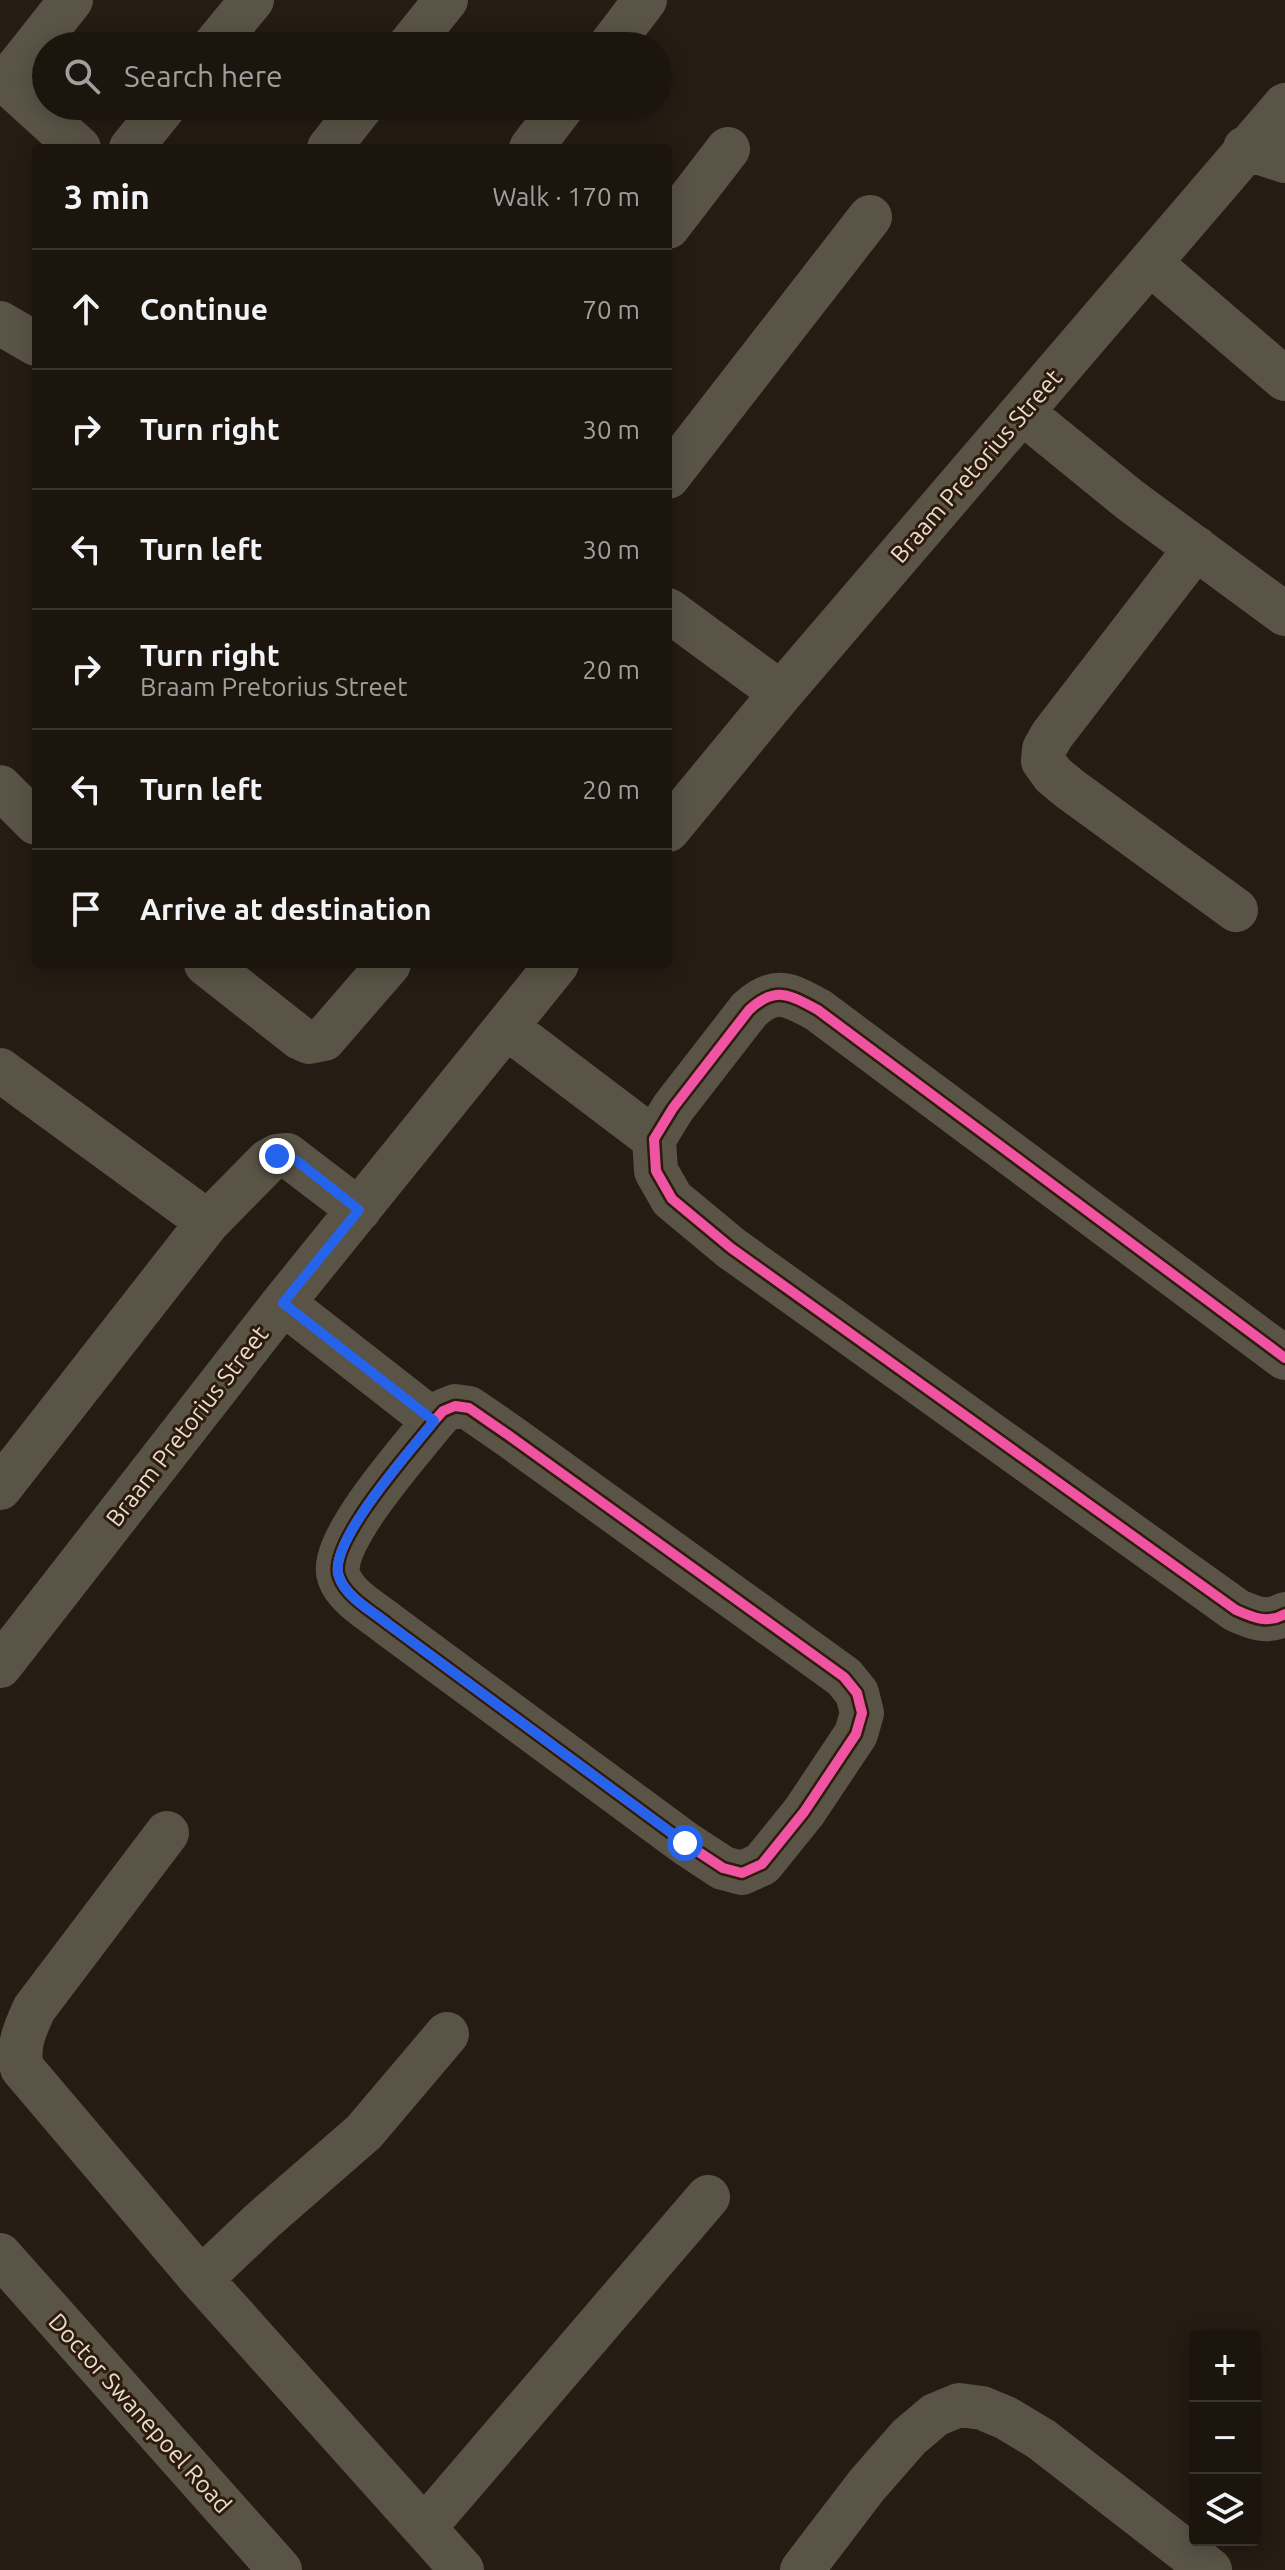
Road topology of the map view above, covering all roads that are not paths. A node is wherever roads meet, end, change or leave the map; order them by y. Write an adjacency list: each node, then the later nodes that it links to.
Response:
1 (71, 0): 5 (street)
2 (252, 0): 6 (street)
3 (446, 0): 7 (street)
4 (645, 0): 8 (street)
5 (43, 32)
6 (226, 32)
7 (420, 32)
8 (621, 32)
9 (32, 45): 10 (street)
10 (3, 79): 11 (street)
11 (32, 105)
12 (1285, 105): 22 (street, Braam Pretorius Street)
13 (48, 120): 17 (street)
14 (154, 120): 18 (street)
15 (351, 120): 19 (street)
16 (552, 120): 20 (street)
17 (75, 144)
18 (134, 144)
19 (332, 144)
20 (534, 144)
21 (728, 149): 24 (street)
22 (1265, 155): 25 (street, Braam Pretorius Street)
23 (870, 217): 30 (street)
24 (672, 222)
25 (1150, 263): 28 (street); 29 (street, Braam Pretorius Street)
26 (0, 323): 27 (street)
27 (32, 342)
28 (1285, 379)
29 (1022, 412): 31 (street); 34 (street, Braam Pretorius Street)
30 (672, 472)
31 (1196, 548): 33 (street); 38 (street)
32 (672, 613): 34 (street)
33 (1285, 614)
34 (781, 693): 37 (street, Braam Pretorius Street)
35 (0, 787): 36 (street)
36 (32, 819)
37 (672, 825)
38 (1236, 910)
39 (211, 968): 40 (street)
40 (386, 968)
41 (554, 968): 42 (street, Braam Pretorius Street)
42 (506, 1027): 44 (street); 45 (street, Braam Pretorius Street)
43 (0, 1070): 46 (street)
44 (654, 1139): 48 (street); 51 (street)
45 (359, 1210): 46 (street); 47 (street, Braam Pretorius Street)
46 (208, 1222): 50 (street)
47 (283, 1303): 49 (street); 52 (street, Braam Pretorius Street)
48 (1285, 1358)
49 (434, 1421): 49 (street)
50 (0, 1488)
51 (1285, 1614)
52 (0, 1666)
53 (167, 1833): 57 (street)
54 (447, 2034): 57 (street)
55 (708, 2197): 58 (street)
56 (0, 2255): 59 (street, Doctor Swanepoel Road)
57 (201, 2279): 58 (street)
58 (425, 2527): 60 (street)
59 (280, 2570)
60 (462, 2570)
61 (802, 2570): 62 (street)
62 (1210, 2570)

